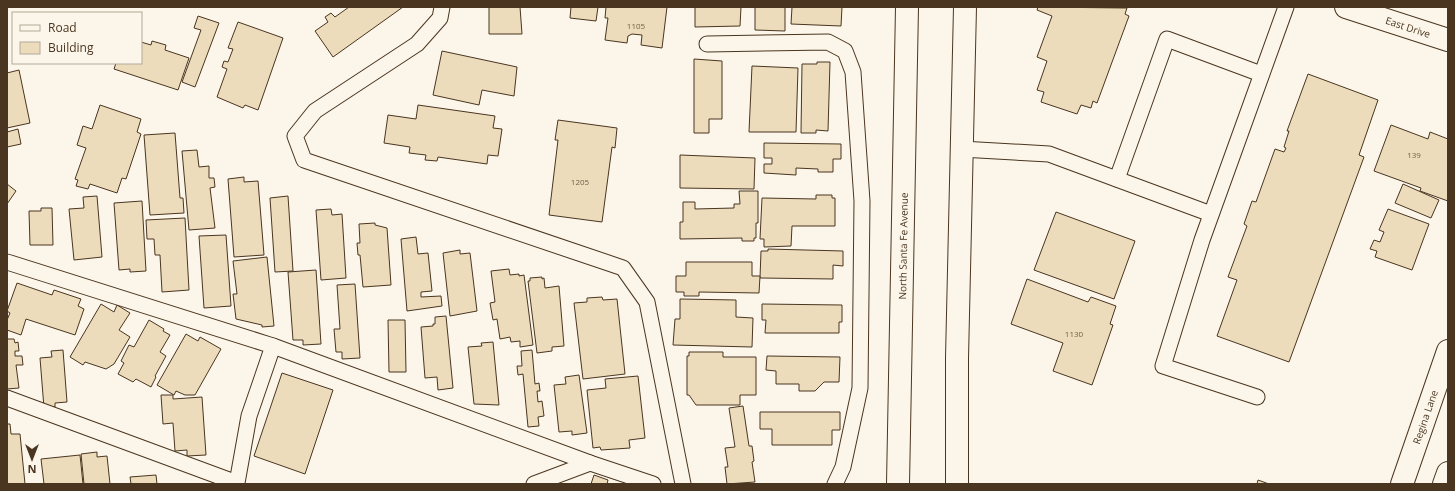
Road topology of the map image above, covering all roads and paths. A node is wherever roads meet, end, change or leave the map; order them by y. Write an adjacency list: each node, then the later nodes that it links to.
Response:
1 (442, 7): 22 (lane)
2 (907, 7): 24 (main road, North Santa Fe Avenue)
3 (964, 7): 9 (main road)
4 (1286, 7): 8 (lane)
5 (1346, 7): 6 (main road, East Drive)
6 (1448, 40)
7 (707, 44): 23 (lane)
8 (1261, 74): 10 (lane); 11 (lane)
9 (962, 149): 10 (lane); 25 (main road)
10 (1117, 179): 11 (lane)
11 (1211, 214): 15 (lane)
12 (7, 262): 13 (lane)
13 (273, 346): 17 (lane); 19 (lane)
14 (1448, 350): 26 (main road, Regina Lane)
15 (1257, 397)
16 (7, 398): 19 (lane)
17 (590, 463): 20 (lane); 21 (lane)
18 (1448, 473): 27 (main road)
19 (238, 484)
20 (534, 484)
21 (653, 484)
22 (682, 484)
23 (835, 484)
24 (898, 484)
25 (957, 484)
26 (1402, 484)
27 (1444, 484)

